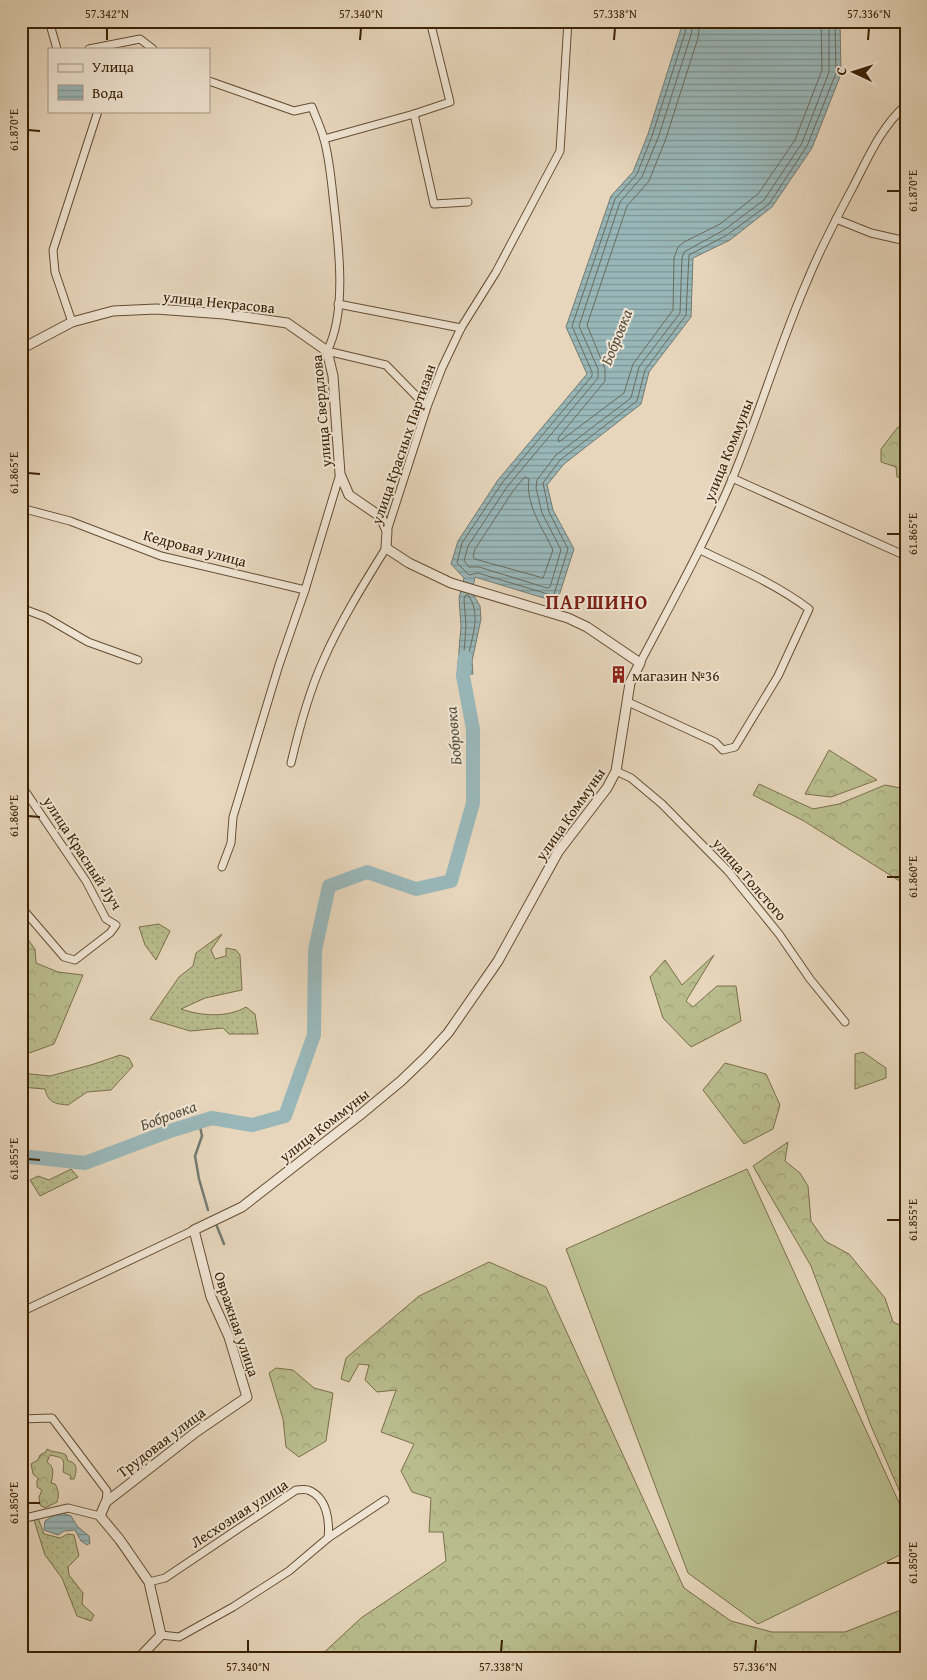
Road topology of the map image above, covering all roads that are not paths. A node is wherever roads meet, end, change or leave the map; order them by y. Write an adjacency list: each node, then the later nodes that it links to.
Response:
1 (49, 21): 4 (street)
2 (430, 21): 10 (street)
3 (568, 21): 17 (street, улица Красных Партизан)
4 (58, 48)
5 (94, 48): 6 (street)
6 (151, 48)
7 (210, 81): 11 (street, улица Свердлова)
8 (906, 105): 13 (street, улица Коммуны)
9 (98, 112): 16 (street)
10 (414, 114): 11 (street); 12 (street)
11 (324, 139): 15 (street, улица Свердлова)
12 (468, 202)
13 (836, 220): 14 (street); 22 (street, улица Коммуны)
14 (906, 241)
15 (338, 304): 17 (street); 19 (street, улица Свердлова)
16 (72, 322): 18 (street, улица Некрасова); 19 (street, улица Некрасова)
17 (461, 328): 20 (street, улица Красных Партизан)
18 (21, 349)
19 (327, 351): 20 (street, улица Некрасова); 21 (street, улица Свердлова)
20 (427, 407): 24 (street, улица Красных Партизан)
21 (340, 474): 24 (street); 28 (street, улица Свердлова)
22 (732, 478): 26 (street, улица Коммуны); 27 (street)
23 (21, 508): 28 (street, Кедровая улица)
24 (387, 531): 25 (street, улица Красных Партизан)
25 (386, 548): 31 (street); 33 (street, улица Красных Партизан)
26 (700, 550): 31 (street, улица Коммуны); 32 (street)
27 (906, 556)
28 (306, 590): 36 (street, улица Свердлова)
29 (21, 608): 30 (street)
30 (138, 660)
31 (640, 663): 32 (street, улица Коммуны)
32 (628, 702): 34 (street, улица Коммуны)
33 (291, 763)
34 (616, 771): 38 (street, улица Толстого); 39 (street, улица Коммуны)
35 (21, 785): 37 (street, улица Красный Луч)
36 (222, 867)
37 (21, 907)
38 (845, 1022)
39 (194, 1230): 40 (street, улица Коммуны); 41 (street, Овражная улица)
40 (21, 1312)
41 (247, 1397): 44 (street, Трудовая улица)
42 (21, 1419): 44 (street)
43 (385, 1500): 47 (street)
44 (106, 1502): 45 (street, Трудовая улица)
45 (100, 1516): 46 (street); 48 (street)
46 (21, 1519)
47 (328, 1538): 48 (street, Лесхозная улица); 49 (street)
48 (149, 1582): 49 (street)
49 (161, 1635): 50 (street)
50 (138, 1659)

